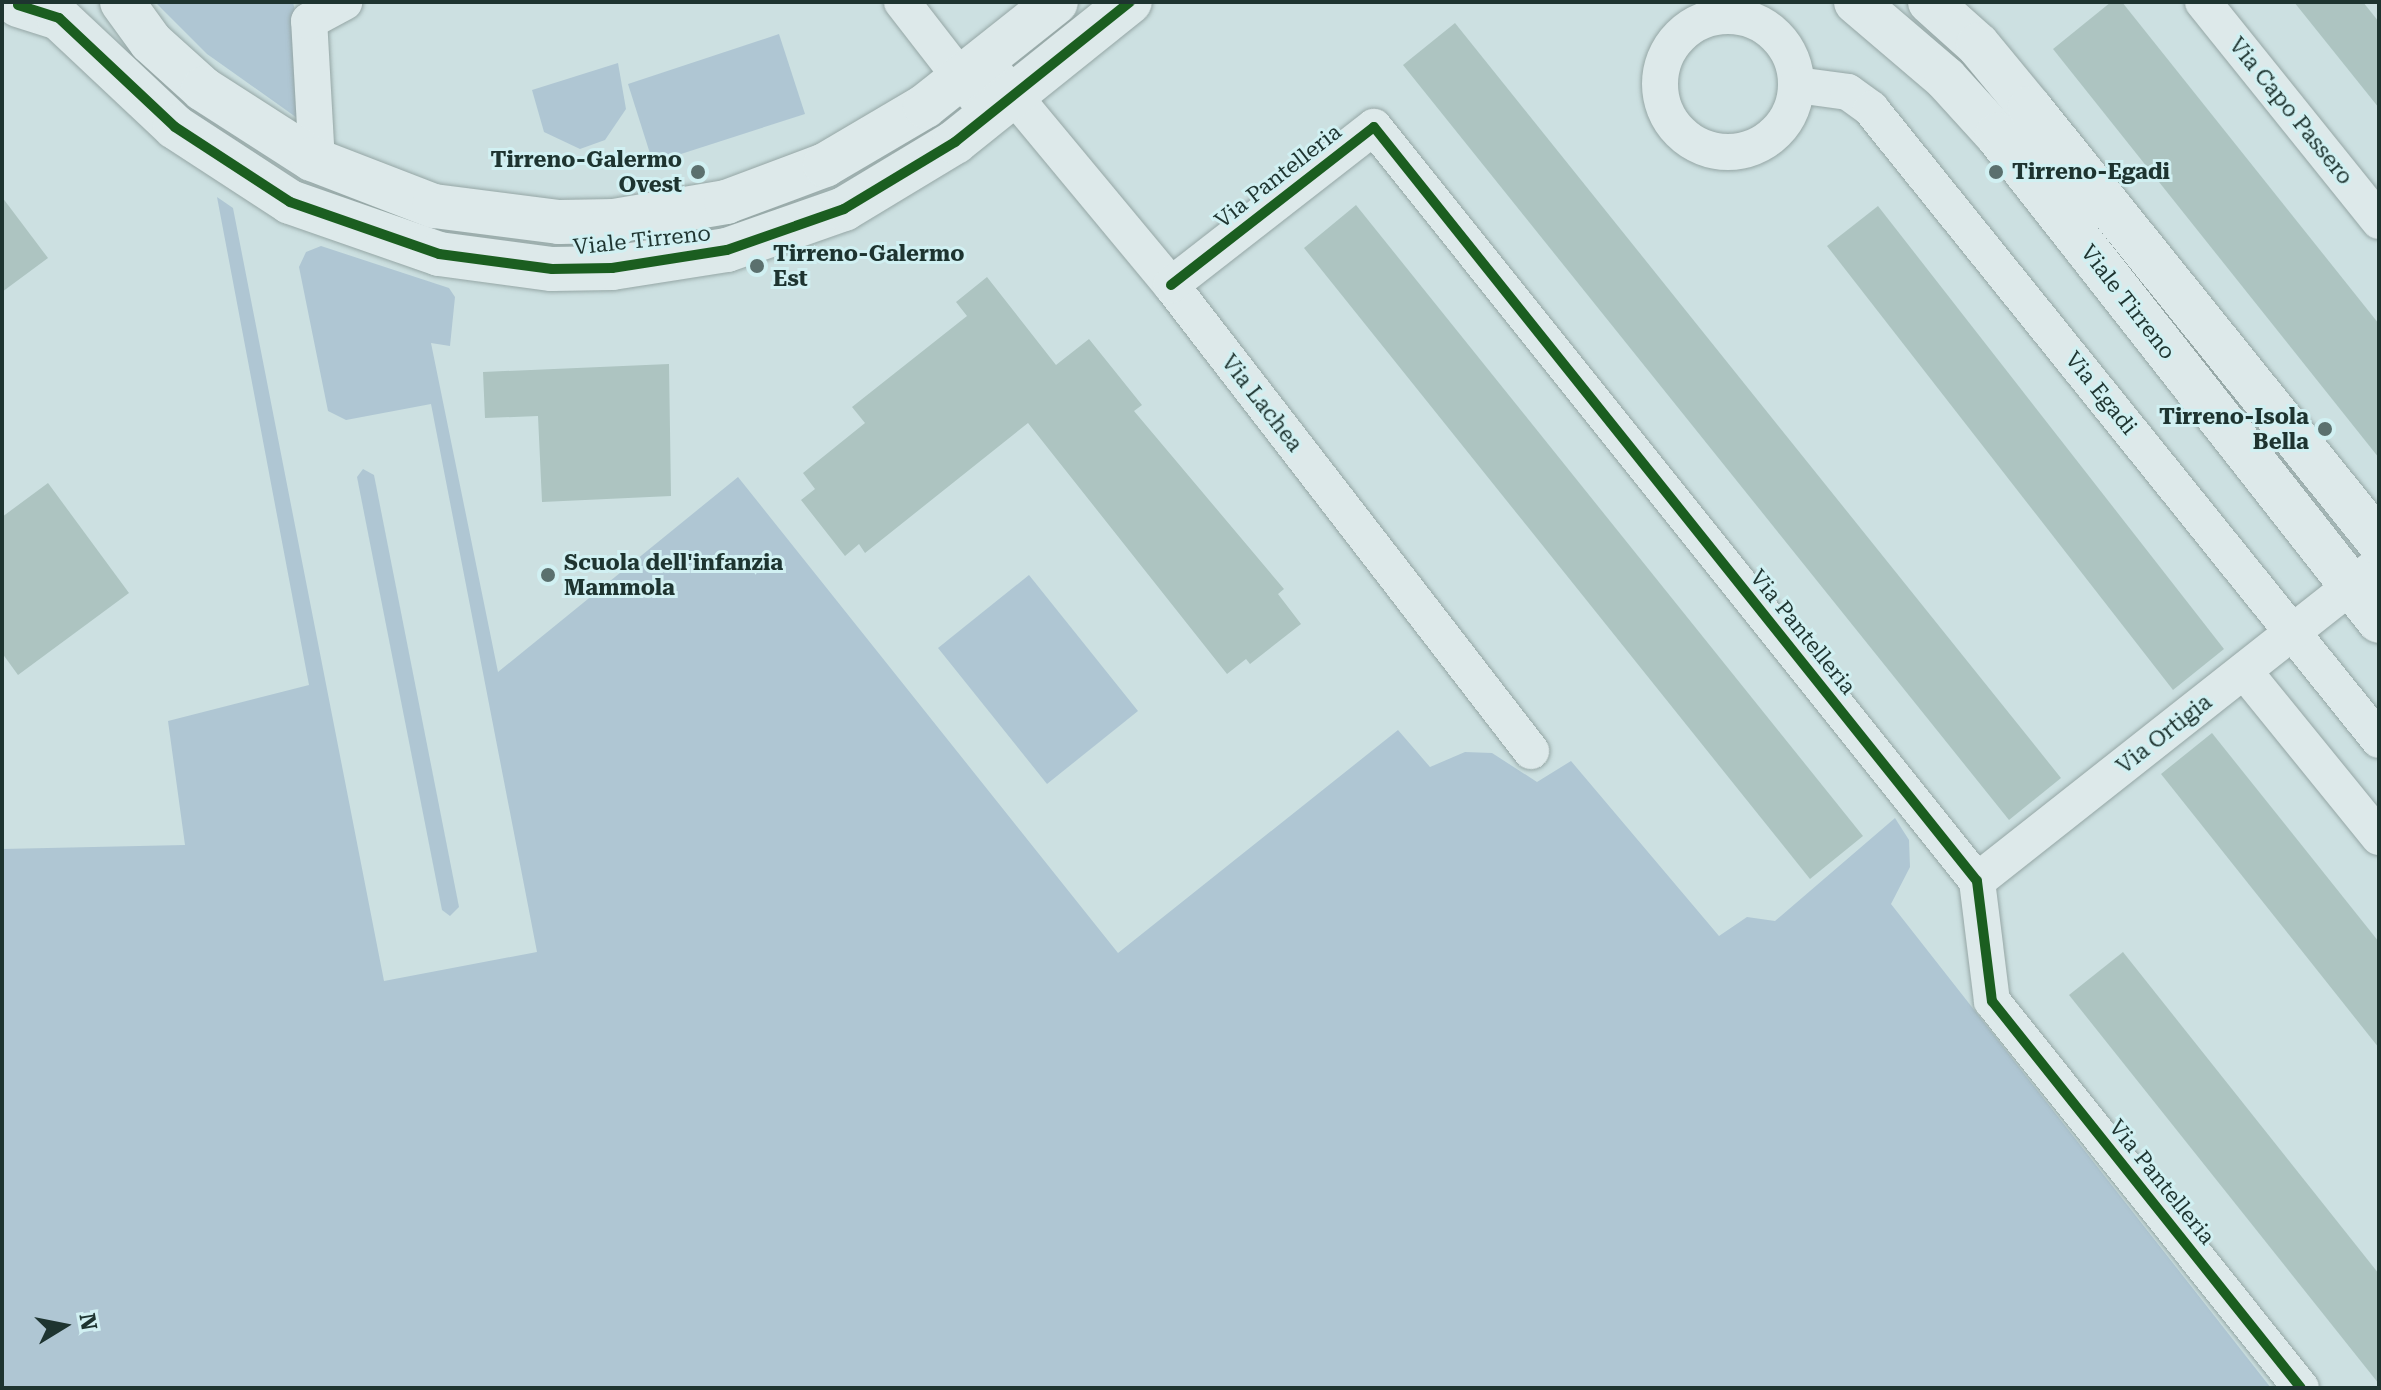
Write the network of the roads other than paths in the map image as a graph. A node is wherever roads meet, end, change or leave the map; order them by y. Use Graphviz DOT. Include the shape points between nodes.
graph roads {
  1 [pos="122,2"];
  2 [pos="344,2"];
  3 [pos="902,2"];
  4 [pos="1056,2"];
  5 [pos="1130,2"];
  6 [pos="1856,2"];
  7 [pos="1930,2"];
  8 [pos="2203,2"];
  9 [pos="14,6"];
  10 [pos="973,70"];
  11 [pos="1797,85"];
  12 [pos="1001,105"];
  13 [pos="2030,108"];
  14 [pos="1997,135"];
  15 [pos="317,162"];
  16 [pos="2379,221"];
  17 [pos="1171,285"];
  18 [pos="2371,547"];
  19 [pos="2379,621"];
  20 [pos="2294,631"];
  21 [pos="2244,671"];
  22 [pos="2379,740"];
  23 [pos="1531,751"];
  24 [pos="2379,837"];
  25 [pos="1977,881"];
  26 [pos="2301,1388"];
  1 -- 15 [label="street, Viale Tirreno" via="151,42 203,89"];
  2 -- 15 [label="street" via="309,21"];
  3 -- 10 [label="street"];
  4 -- 10 [label="street, Viale Tirreno"];
  5 -- 12 [label="street, Viale Tirreno"];
  6 -- 14 [label="street, Viale Tirreno" via="1946,79"];
  7 -- 13 [label="street, Viale Tirreno" via="1978,45"];
  8 -- 16 [label="street, Via Capo Passero"];
  9 -- 12 [label="street, Viale Tirreno" via="59,18 175,127 290,202 382,239 494,265 612,268 727,250 844,209 913,171"];
  10 -- 12 [label="street, Via Lachea"];
  10 -- 15 [label="street, Viale Tirreno" via="877,139 825,165 752,194 671,213 516,220 420,202"];
  11 -- 20 [label="street, Via Egadi" via="1848,92 1871,109"];
  12 -- 17 [label="street, Via Lachea"];
  13 -- 14 [label="street"];
  13 -- 18 [label="street, Viale Tirreno"];
  14 -- 18 [label="street, Viale Tirreno"];
  17 -- 23 [label="street, Via Lachea"];
  17 -- 25 [label="street, Via Pantelleria" via="1374,127"];
  18 -- 19 [label="street, Viale Tirreno"];
  18 -- 20 [label="street, Via Ortigia"];
  20 -- 21 [label="street, Via Ortigia"];
  20 -- 22 [label="street, Via Egadi"];
  21 -- 24 [label="street"];
  21 -- 25 [label="street, Via Ortigia"];
  25 -- 26 [label="street, Via Pantelleria" via="1992,1001"];
}
